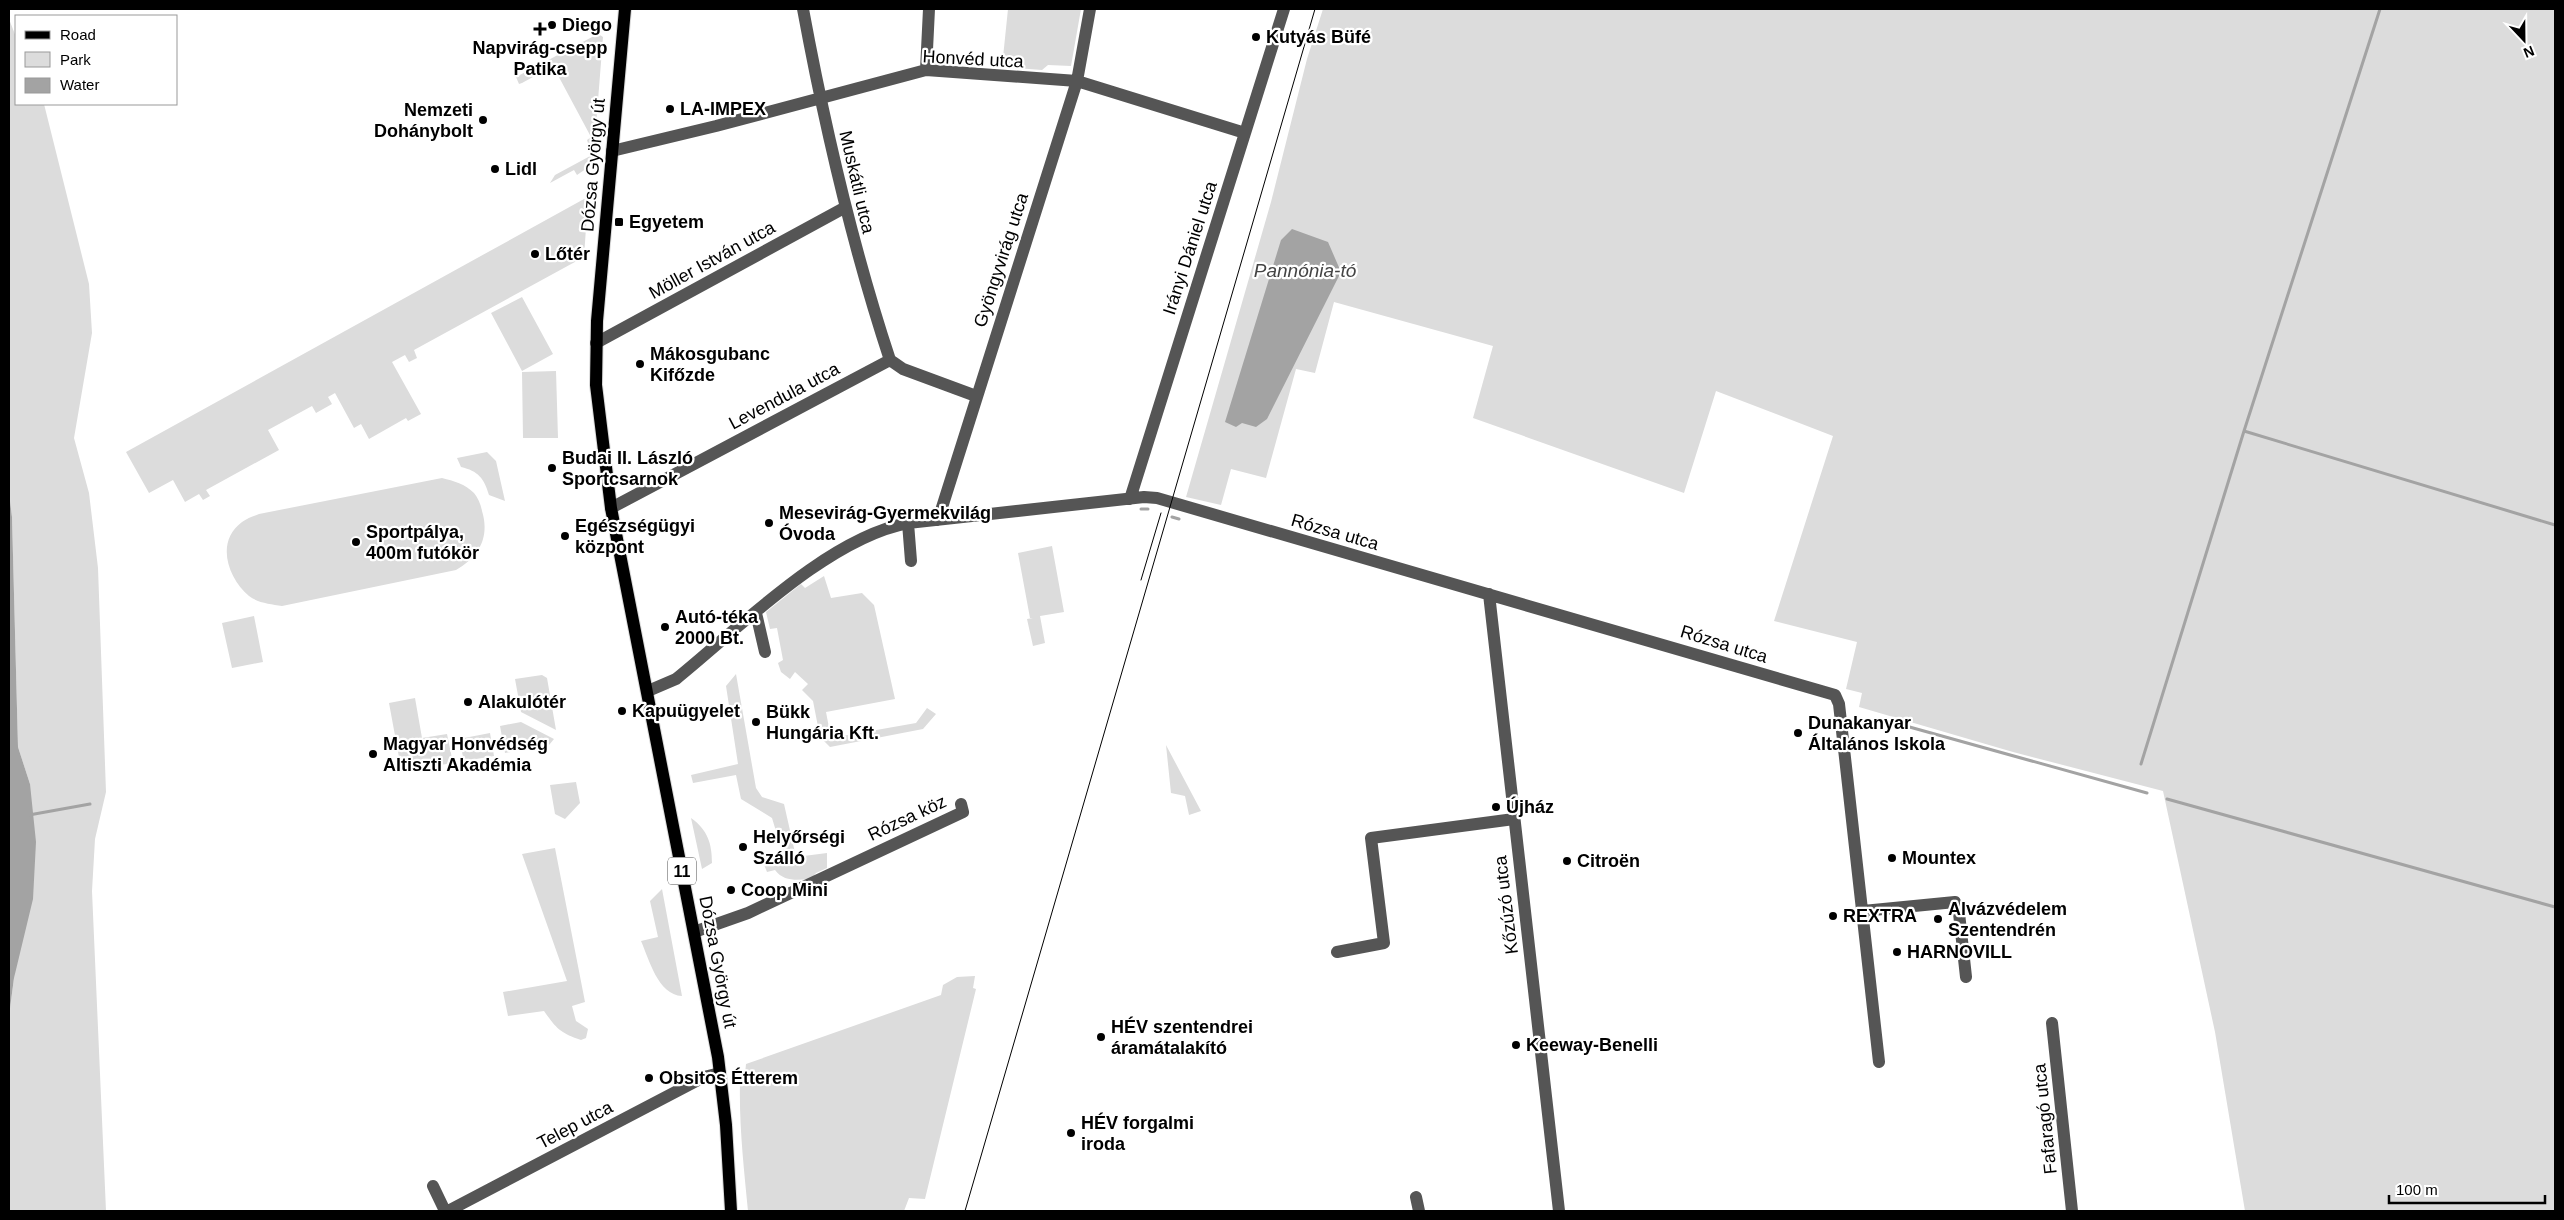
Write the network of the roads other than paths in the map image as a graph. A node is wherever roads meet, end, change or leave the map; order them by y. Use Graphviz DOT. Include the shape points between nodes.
graph roads {
  1 [pos="624,9"];
  2 [pos="803,9"];
  3 [pos="929,9"];
  4 [pos="1090,9"];
  5 [pos="1284,9"];
  6 [pos="926,70"];
  7 [pos="1077,81"];
  8 [pos="819,97"];
  9 [pos="1245,133"];
  10 [pos="612,151"];
  11 [pos="844,208"];
  12 [pos="596,343"];
  13 [pos="890,360"];
  14 [pos="976,396"];
  15 [pos="1130,498"];
  16 [pos="611,508"];
  17 [pos="938,520"];
  18 [pos="908,523"];
  19 [pos="911,561"];
  20 [pos="1488,594"];
  21 [pos="756,613"];
  22 [pos="765,652"];
  23 [pos="648,691"];
  24 [pos="961,804"];
  25 [pos="1514,818"];
  26 [pos="1863,911"];
  27 [pos="694,932"];
  28 [pos="1337,952"];
  29 [pos="1966,976"];
  30 [pos="2052,1023"];
  31 [pos="1879,1062"];
  32 [pos="720,1073"];
  33 [pos="433,1186"];
  34 [pos="1416,1197"];
  35 [pos="446,1211"];
  36 [pos="731,1211"];
  37 [pos="1419,1211"];
  38 [pos="1559,1211"];
  39 [pos="2072,1211"];
  1 -- 10 [label="main road, Dózsa György út / 11"];
  2 -- 8 [label="street, Muskátli utca"];
  3 -- 6 [label="street"];
  4 -- 7 [label="street, Gyöngyvirág utca"];
  5 -- 9 [label="street, Irányi Dániel utca"];
  6 -- 7 [label="street, Honvéd utca"];
  6 -- 8 [label="street, Honvéd utca"];
  7 -- 9 [label="street, Honvéd utca"];
  7 -- 14 [label="street, Gyöngyvirág utca"];
  8 -- 10 [label="street, Honvéd utca"];
  8 -- 11 [label="street, Muskátli utca"];
  9 -- 15 [label="street, Irányi Dániel utca"];
  10 -- 12 [label="main road, Dózsa György út / 11"];
  11 -- 12 [label="street, Möller István utca"];
  11 -- 13 [label="street, Muskátli utca" via="864,283"];
  12 -- 16 [label="main road, Dózsa György út / 11" via="596,385"];
  13 -- 14 [label="street" via="903,369"];
  13 -- 16 [label="street, Levendula utca"];
  14 -- 17 [label="street, Gyöngyvirág utca"];
  15 -- 17 [label="street, Rózsa utca"];
  15 -- 20 [label="street, Rózsa utca" via="1157,498"];
  16 -- 23 [label="main road, Dózsa György út / 11"];
  17 -- 18 [label="street, Rózsa utca"];
  18 -- 19 [label="street"];
  18 -- 21 [label="street, Rózsa utca" via="872,534 834,554"];
  20 -- 25 [label="street, Kőzúzó utca"];
  20 -- 26 [label="street, Rózsa utca" via="1835,695 1839,704"];
  21 -- 22 [label="street"];
  21 -- 23 [label="street, Rózsa utca" via="676,679"];
  23 -- 27 [label="main road, Dózsa György út / 11"];
  24 -- 27 [label="street, Rózsa köz" via="963,812 835,866 748,913"];
  25 -- 28 [label="street" via="1371,838 1384,942"];
  25 -- 38 [label="street, Kőzúzó utca"];
  26 -- 29 [label="street" via="1955,902"];
  26 -- 31 [label="street, Rózsa utca"];
  27 -- 32 [label="main road, Dózsa György út / 11"];
  30 -- 39 [label="street, Fafaragó utca"];
  32 -- 35 [label="street, Telep utca" via="704,1077"];
  32 -- 36 [label="main road, Dózsa György út / 11" via="732,1186"];
  33 -- 35 [label="street"];
  34 -- 37 [label="street"];
}
